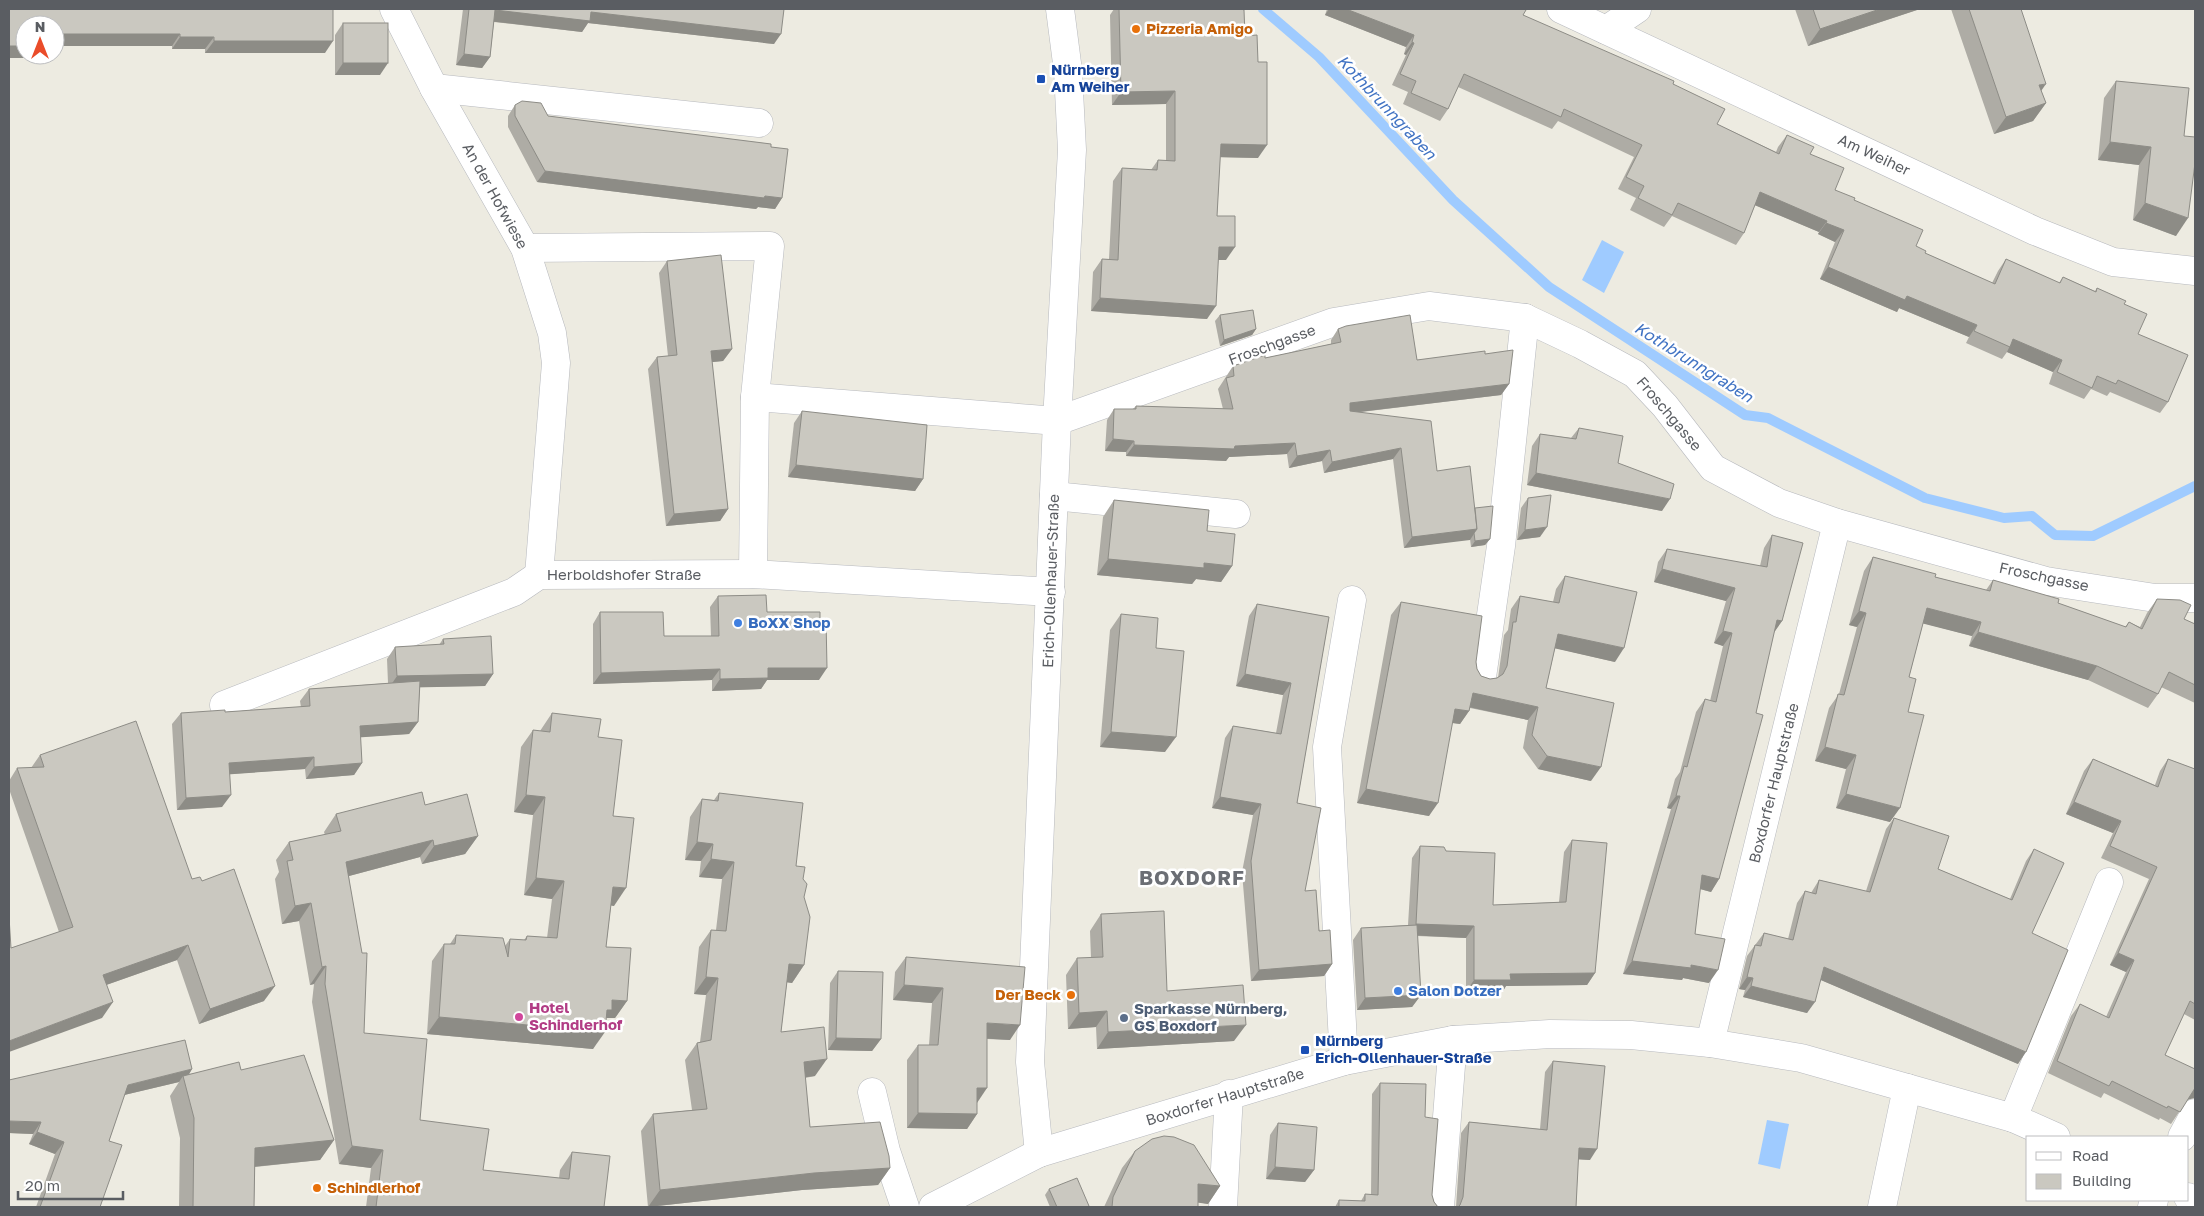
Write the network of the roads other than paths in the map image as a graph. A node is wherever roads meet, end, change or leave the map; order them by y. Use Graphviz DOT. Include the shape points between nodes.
graph roads {
  1 [pos="394,9"];
  2 [pos="1060,9"];
  3 [pos="1561,9"];
  4 [pos="1637,9"];
  5 [pos="1606,30"];
  6 [pos="434,88"];
  7 [pos="759,123"];
  8 [pos="525,248"];
  9 [pos="2195,271"];
  10 [pos="1525,318"];
  11 [pos="754,397"];
  12 [pos="1057,422"];
  13 [pos="1054,496"];
  14 [pos="1236,514"];
  15 [pos="1837,524"];
  16 [pos="753,574"];
  17 [pos="539,575"];
  18 [pos="1051,592"];
  19 [pos="2195,598"];
  20 [pos="1352,600"];
  21 [pos="1482,677"];
  22 [pos="224,705"];
  23 [pos="2109,882"];
  24 [pos="1453,1040"];
  25 [pos="1710,1043"];
  26 [pos="1344,1061"];
  27 [pos="1907,1088"];
  28 [pos="872,1092"];
  29 [pos="1230,1094"];
  30 [pos="2195,1113"];
  31 [pos="2013,1118"];
  32 [pos="2054,1136"];
  33 [pos="2183,1136"];
  34 [pos="1039,1153"];
  35 [pos="905,1207"];
  36 [pos="933,1207"];
  37 [pos="1223,1207"];
  38 [pos="1440,1207"];
  39 [pos="1882,1207"];
  1 -- 6 [label="street, An der Hofwiese"];
  2 -- 12 [label="street, Erich-Ollenhauer-Straße" via="1068,71 1072,150"];
  3 -- 5 [label="street, Am Weiher"];
  4 -- 5 [label="street"];
  5 -- 9 [label="street, Am Weiher" via="2035,231 2113,262"];
  6 -- 7 [label="street"];
  6 -- 8 [label="street, An der Hofwiese"];
  8 -- 11 [label="street" via="770,246"];
  8 -- 17 [label="street, An der Hofwiese" via="552,334 556,363"];
  10 -- 12 [label="street, Froschgasse" via="1429,306 1334,322"];
  10 -- 15 [label="street, Froschgasse" via="1635,374 1665,406 1713,468 1779,503"];
  10 -- 21 [label="street" via="1501,546"];
  11 -- 12 [label="street"];
  11 -- 16 [label="street"];
  12 -- 13 [label="street, Erich-Ollenhauer-Straße"];
  13 -- 14 [label="street"];
  13 -- 18 [label="street, Erich-Ollenhauer-Straße"];
  15 -- 19 [label="street, Froschgasse" via="2046,580 2155,598"];
  15 -- 25 [label="street, Boxdorfer Hauptstraße"];
  16 -- 17 [label="street, Herboldshofer Straße"];
  16 -- 18 [label="street, Herboldshofer Straße"];
  17 -- 22 [label="street, Herboldshofer Straße" via="514,592"];
  18 -- 34 [label="street, Erich-Ollenhauer-Straße" via="1030,1062"];
  20 -- 26 [label="street" via="1327,747"];
  23 -- 31 [label="street"];
  24 -- 25 [label="street, Boxdorfer Hauptstraße" via="1550,1034 1631,1035"];
  24 -- 26 [label="street, Boxdorfer Hauptstraße"];
  24 -- 38 [label="street"];
  25 -- 27 [label="street, Boxdorfer Hauptstraße" via="1801,1058"];
  26 -- 29 [label="street, Boxdorfer Hauptstraße"];
  27 -- 31 [label="street, Boxdorfer Hauptstraße"];
  27 -- 39 [label="street"];
  28 -- 35 [label="street" via="886,1151"];
  29 -- 34 [label="street, Boxdorfer Hauptstraße"];
  29 -- 37 [label="street"];
  30 -- 33 [label="street"];
  31 -- 32 [label="street, Boxdorfer Hauptstraße"];
  34 -- 36 [label="street, Boxdorfer Hauptstraße"];
}
